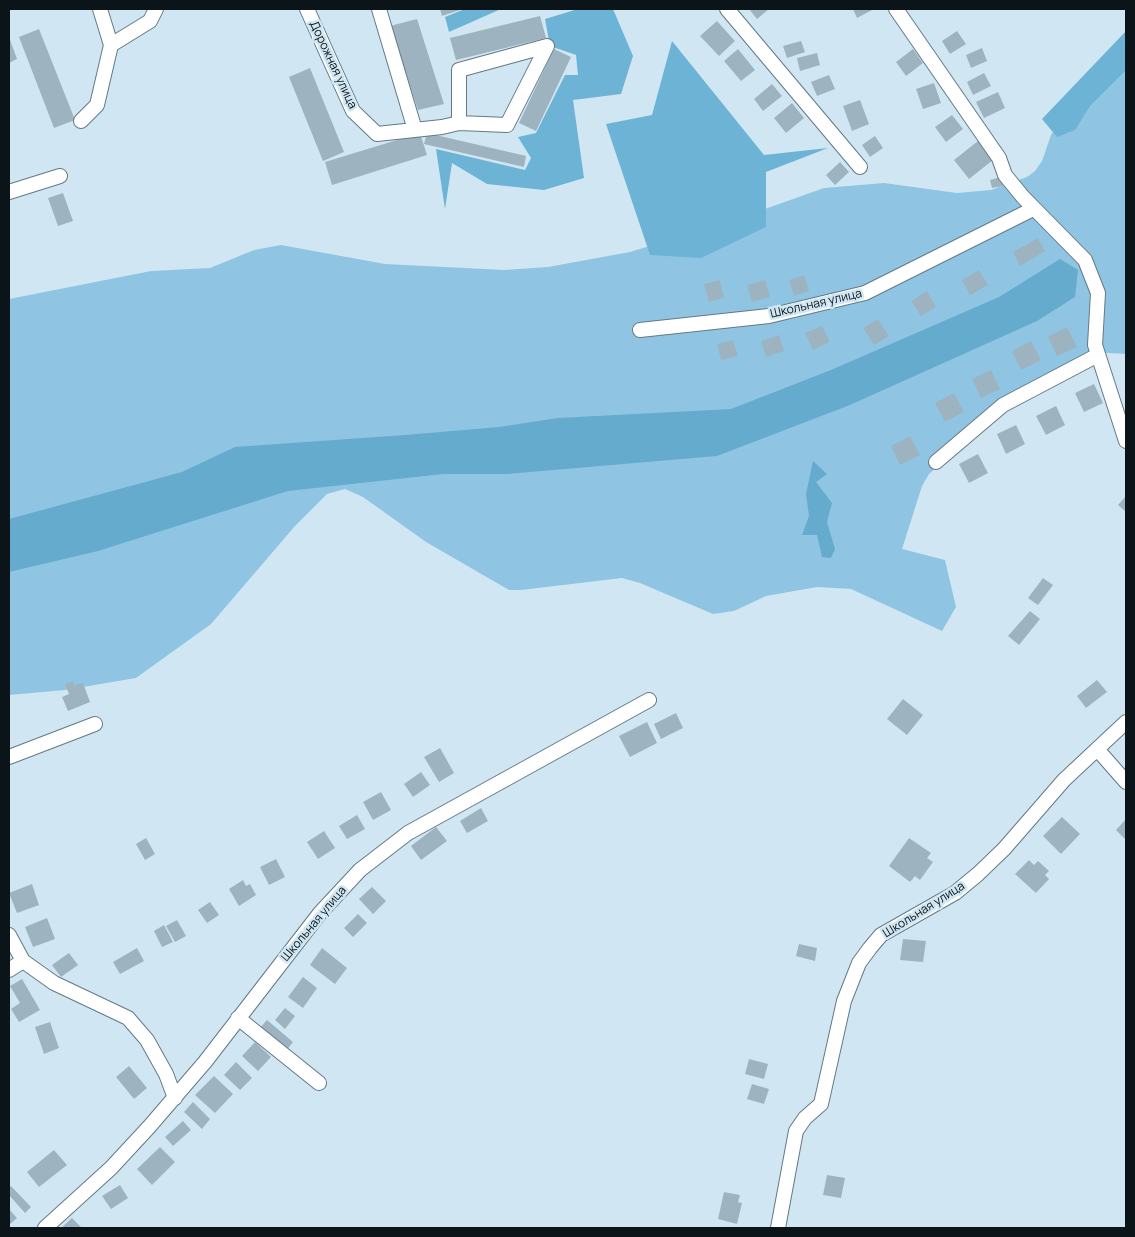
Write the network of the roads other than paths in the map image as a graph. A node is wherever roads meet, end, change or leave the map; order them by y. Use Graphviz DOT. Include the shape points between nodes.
graph roads {
  1 [pos="100,9"];
  2 [pos="156,9"];
  3 [pos="307,9"];
  4 [pos="379,9"];
  5 [pos="727,9"];
  6 [pos="896,9"];
  7 [pos="111,45"];
  8 [pos="81,122"];
  9 [pos="459,123"];
  10 [pos="415,130"];
  11 [pos="860,167"];
  12 [pos="60,176"];
  13 [pos="9,192"];
  14 [pos="1033,208"];
  15 [pos="640,330"];
  16 [pos="1098,354"];
  17 [pos="1126,440"];
  18 [pos="936,462"];
  19 [pos="649,700"];
  20 [pos="1126,722"];
  21 [pos="95,724"];
  22 [pos="1097,749"];
  23 [pos="9,757"];
  24 [pos="1126,782"];
  25 [pos="9,934"];
  26 [pos="23,961"];
  27 [pos="9,970"];
  28 [pos="238,1018"];
  29 [pos="319,1083"];
  30 [pos="175,1098"];
  31 [pos="45,1228"];
  32 [pos="778,1228"];
  1 -- 7 [label="street"];
  2 -- 7 [label="street" via="150,21"];
  3 -- 10 [label="street, Дорожная улица" via="353,111 377,134"];
  4 -- 10 [label="street"];
  5 -- 11 [label="street"];
  6 -- 14 [label="street" via="999,158 1005,174"];
  7 -- 8 [label="street" via="98,105"];
  9 -- 9 [label="street, Дорожная улица" via="459,70 548,46 507,125"];
  9 -- 10 [label="street, Дорожная улица"];
  12 -- 13 [label="street"];
  14 -- 15 [label="street, Школьная улица" via="865,293 769,316"];
  14 -- 16 [label="street" via="1085,260 1098,293 1095,345"];
  16 -- 17 [label="street"];
  16 -- 18 [label="street" via="1004,405"];
  19 -- 28 [label="street, Школьная улица" via="408,833 360,870 320,913"];
  20 -- 22 [label="street, Школьная улица"];
  21 -- 23 [label="street"];
  22 -- 24 [label="street"];
  22 -- 32 [label="street, Школьная улица" via="1064,780 1004,850 978,874 955,893 881,935 859,963 844,1001 821,1104 796,1131"];
  25 -- 26 [label="street"];
  26 -- 27 [label="street"];
  26 -- 30 [label="street" via="54,984 128,1018 147,1040"];
  28 -- 29 [label="street"];
  28 -- 30 [label="street, Школьная улица"];
  30 -- 31 [label="street, Школьная улица" via="111,1168"];
}
